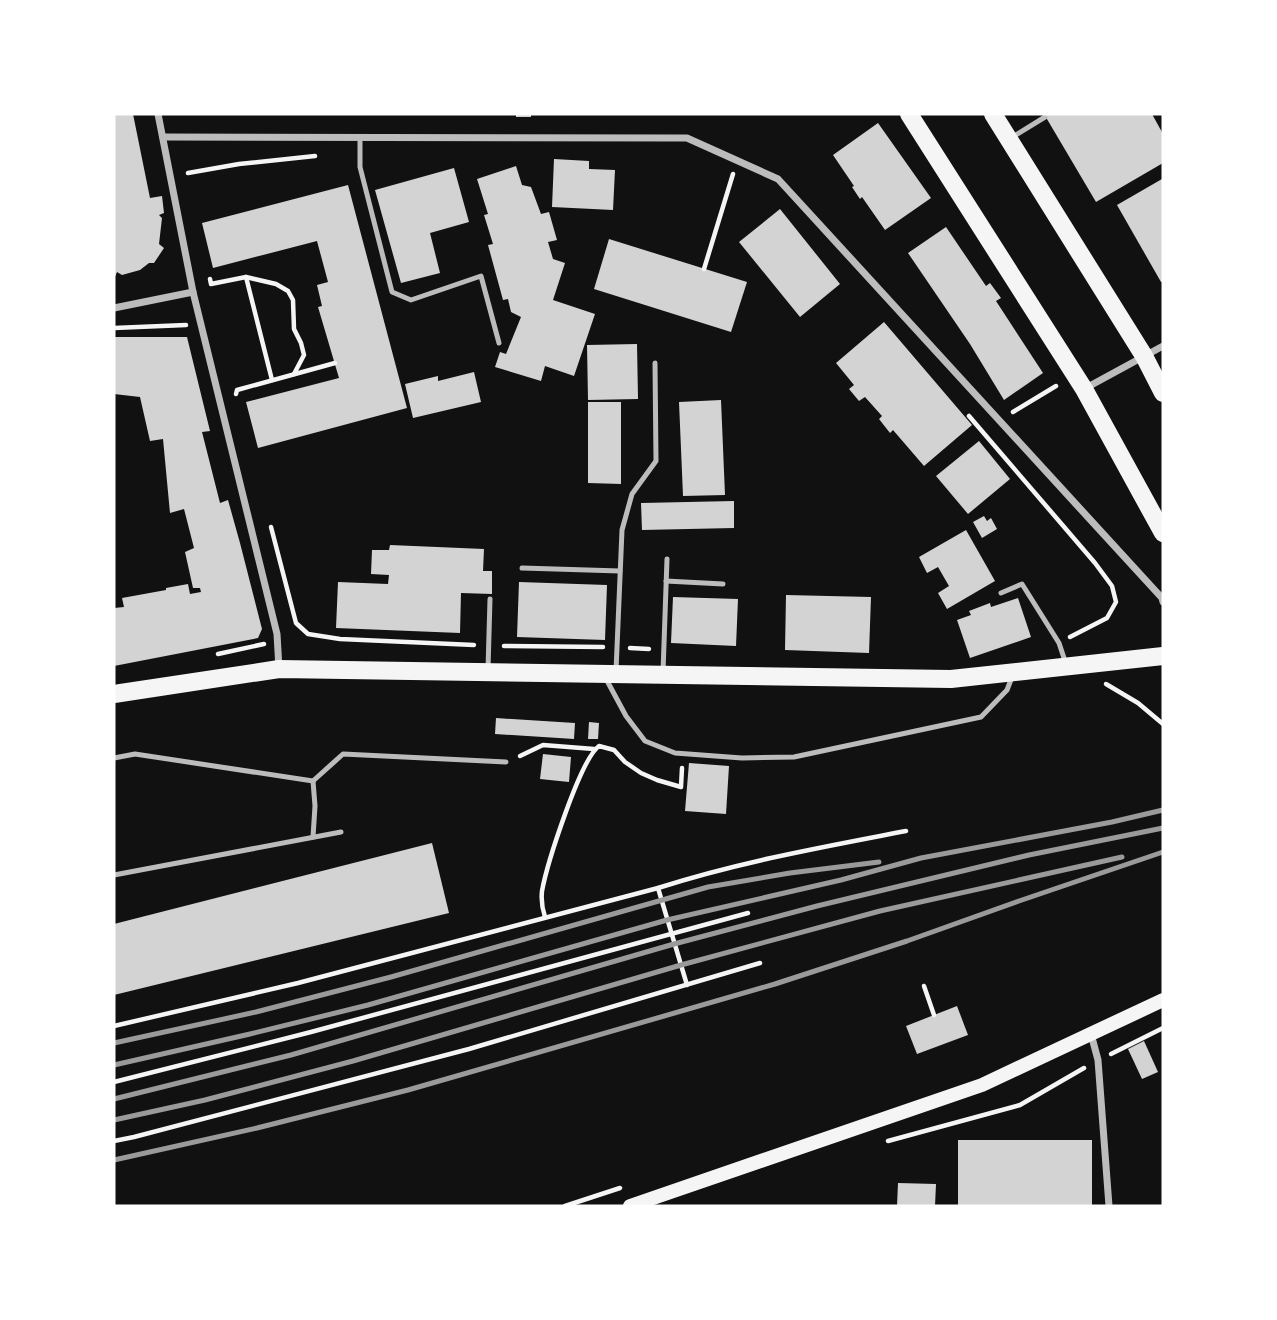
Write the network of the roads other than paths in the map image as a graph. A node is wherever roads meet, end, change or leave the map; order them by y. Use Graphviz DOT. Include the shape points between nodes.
graph roads {
  1 [pos="158,114"];
  2 [pos="909,114"];
  3 [pos="993,114"];
  4 [pos="1045,117"];
  5 [pos="163,137"];
  6 [pos="360,137"];
  7 [pos="1008,140"];
  8 [pos="193,292"];
  9 [pos="114,309"];
  10 [pos="499,343"];
  11 [pos="1163,346"];
  12 [pos="1144,356"];
  13 [pos="655,363"];
  14 [pos="1084,389"];
  15 [pos="1163,393"];
  16 [pos="1163,533"];
  17 [pos="667,559"];
  18 [pos="522,568"];
  19 [pos="620,572"];
  20 [pos="666,581"];
  21 [pos="723,584"];
  22 [pos="1001,593"];
  23 [pos="490,598"];
  24 [pos="1163,602"];
  25 [pos="1163,656"];
  26 [pos="1068,667"];
  27 [pos="279,669"];
  28 [pos="488,672"];
  29 [pos="1013,673"];
  30 [pos="610,674"];
  31 [pos="663,675"];
  32 [pos="114,694"];
  33 [pos="114,758"];
  34 [pos="506,762"];
  35 [pos="313,781"];
  36 [pos="341,832"];
  37 [pos="313,837"];
  38 [pos="114,875"];
  39 [pos="1163,1000"];
  40 [pos="1091,1034"];
  41 [pos="630,1206"];
  42 [pos="1109,1206"];
  1 -- 5 [label="street"];
  2 -- 14 [label="main road"];
  3 -- 7 [label="main road"];
  4 -- 7 [label="lane"];
  5 -- 6 [label="street"];
  5 -- 8 [label="street"];
  6 -- 10 [label="lane" via="360,167 392,292 411,300 481,276"];
  6 -- 24 [label="street" via="687,138 778,179"];
  7 -- 12 [label="main road"];
  8 -- 9 [label="street"];
  8 -- 27 [label="street" via="277,634"];
  11 -- 12 [label="street"];
  12 -- 14 [label="street"];
  12 -- 15 [label="main road"];
  13 -- 19 [label="lane" via="656,461 632,494 622,530"];
  14 -- 16 [label="main road"];
  17 -- 20 [label="lane"];
  18 -- 19 [label="lane"];
  19 -- 30 [label="lane"];
  20 -- 21 [label="lane"];
  20 -- 31 [label="lane"];
  22 -- 26 [label="lane" via="1022,584 1059,643"];
  23 -- 28 [label="lane"];
  25 -- 26 [label="main road"];
  26 -- 29 [label="main road"];
  27 -- 28 [label="main road"];
  27 -- 32 [label="main road"];
  28 -- 30 [label="main road"];
  29 -- 30 [label="lane" via="1007,690 981,717 794,757 742,758 674,753 645,741 626,716"];
  29 -- 31 [label="main road" via="951,679"];
  30 -- 31 [label="main road"];
  33 -- 35 [label="lane" via="135,754"];
  34 -- 35 [label="lane" via="343,754"];
  35 -- 37 [label="lane"];
  36 -- 37 [label="lane"];
  37 -- 38 [label="lane"];
  39 -- 40 [label="main road"];
  40 -- 41 [label="main road" via="982,1085"];
  40 -- 42 [label="street" via="1098,1060"];
}
